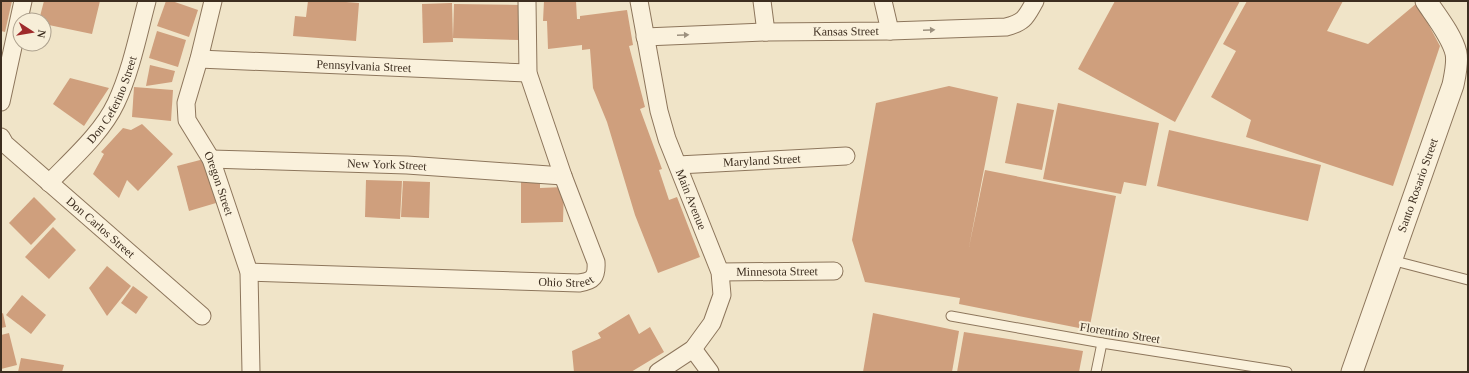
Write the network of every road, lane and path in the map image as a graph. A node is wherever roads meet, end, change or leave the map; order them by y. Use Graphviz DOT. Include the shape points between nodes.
graph roads {
  1 [pos="23,1"];
  2 [pos="147,1"];
  3 [pos="213,1"];
  4 [pos="527,1"];
  5 [pos="639,1"];
  6 [pos="762,1"];
  7 [pos="883,1"];
  8 [pos="1035,1"];
  9 [pos="1426,1"];
  10 [pos="890,31"];
  11 [pos="766,32"];
  12 [pos="644,37"];
  13 [pos="199,59"];
  14 [pos="1462,67"];
  15 [pos="528,73"];
  16 [pos="1,102"];
  17 [pos="1,137"];
  18 [pos="846,156"];
  19 [pos="211,159"];
  20 [pos="678,165"];
  21 [pos="563,176"];
  22 [pos="49,183"];
  23 [pos="1391,260"];
  24 [pos="834,271"];
  25 [pos="248,272"];
  26 [pos="720,272"];
  27 [pos="1468,280"];
  28 [pos="202,316"];
  29 [pos="951,316"];
  30 [pos="1102,343"];
  31 [pos="693,349"];
  32 [pos="252,372"];
  33 [pos="658,372"];
  34 [pos="710,372"];
  35 [pos="1096,372"];
  36 [pos="1287,372"];
  37 [pos="1352,372"];
  1 -- 16 [label="street"];
  2 -- 22 [label="street, Don Ceferino Street" via="116,104 99,130"];
  3 -- 13 [label="street, Oregon Street"];
  4 -- 15 [label="street, Ohio Street"];
  5 -- 12 [label="street, Main Avenue"];
  6 -- 11 [label="street"];
  7 -- 10 [label="street"];
  10 -- 8 [label="street, Kansas Street, one-way" via="1006,27 1024,19"];
  9 -- 14 [label="street, Santo Rosario Street" via="1448,35"];
  10 -- 11 [label="street, Kansas Street"];
  12 -- 11 [label="street, Kansas Street, one-way"];
  12 -- 20 [label="street, Main Avenue" via="659,111"];
  13 -- 15 [label="street, Pennsylvania Street"];
  13 -- 19 [label="street, Oregon Street" via="186,103 187,120"];
  14 -- 23 [label="street, Santo Rosario Street" via="1453,85"];
  15 -- 21 [label="street, Ohio Street"];
  17 -- 22 [label="street, Don Carlos Street" via="5,144"];
  18 -- 20 [label="street, Maryland Street"];
  19 -- 21 [label="street, New York Street" via="407,165"];
  19 -- 25 [label="street, Oregon Street"];
  20 -- 26 [label="street, Main Avenue"];
  21 -- 25 [label="street, Ohio Street" via="596,262 597,270 594,277 588,281 579,283"];
  22 -- 28 [label="street, Don Carlos Street"];
  23 -- 27 [label="lane"];
  23 -- 37 [label="street, Santo Rosario Street"];
  24 -- 26 [label="street, Minnesota Street"];
  25 -- 32 [label="street, Oregon Street"];
  26 -- 31 [label="street, Main Avenue" via="722,295 712,323"];
  29 -- 30 [label="lane, Florentino Street"];
  30 -- 35 [label="lane"];
  30 -- 36 [label="lane, Florentino Street"];
  31 -- 33 [label="street, Main Avenue"];
  31 -- 34 [label="street"];
}
